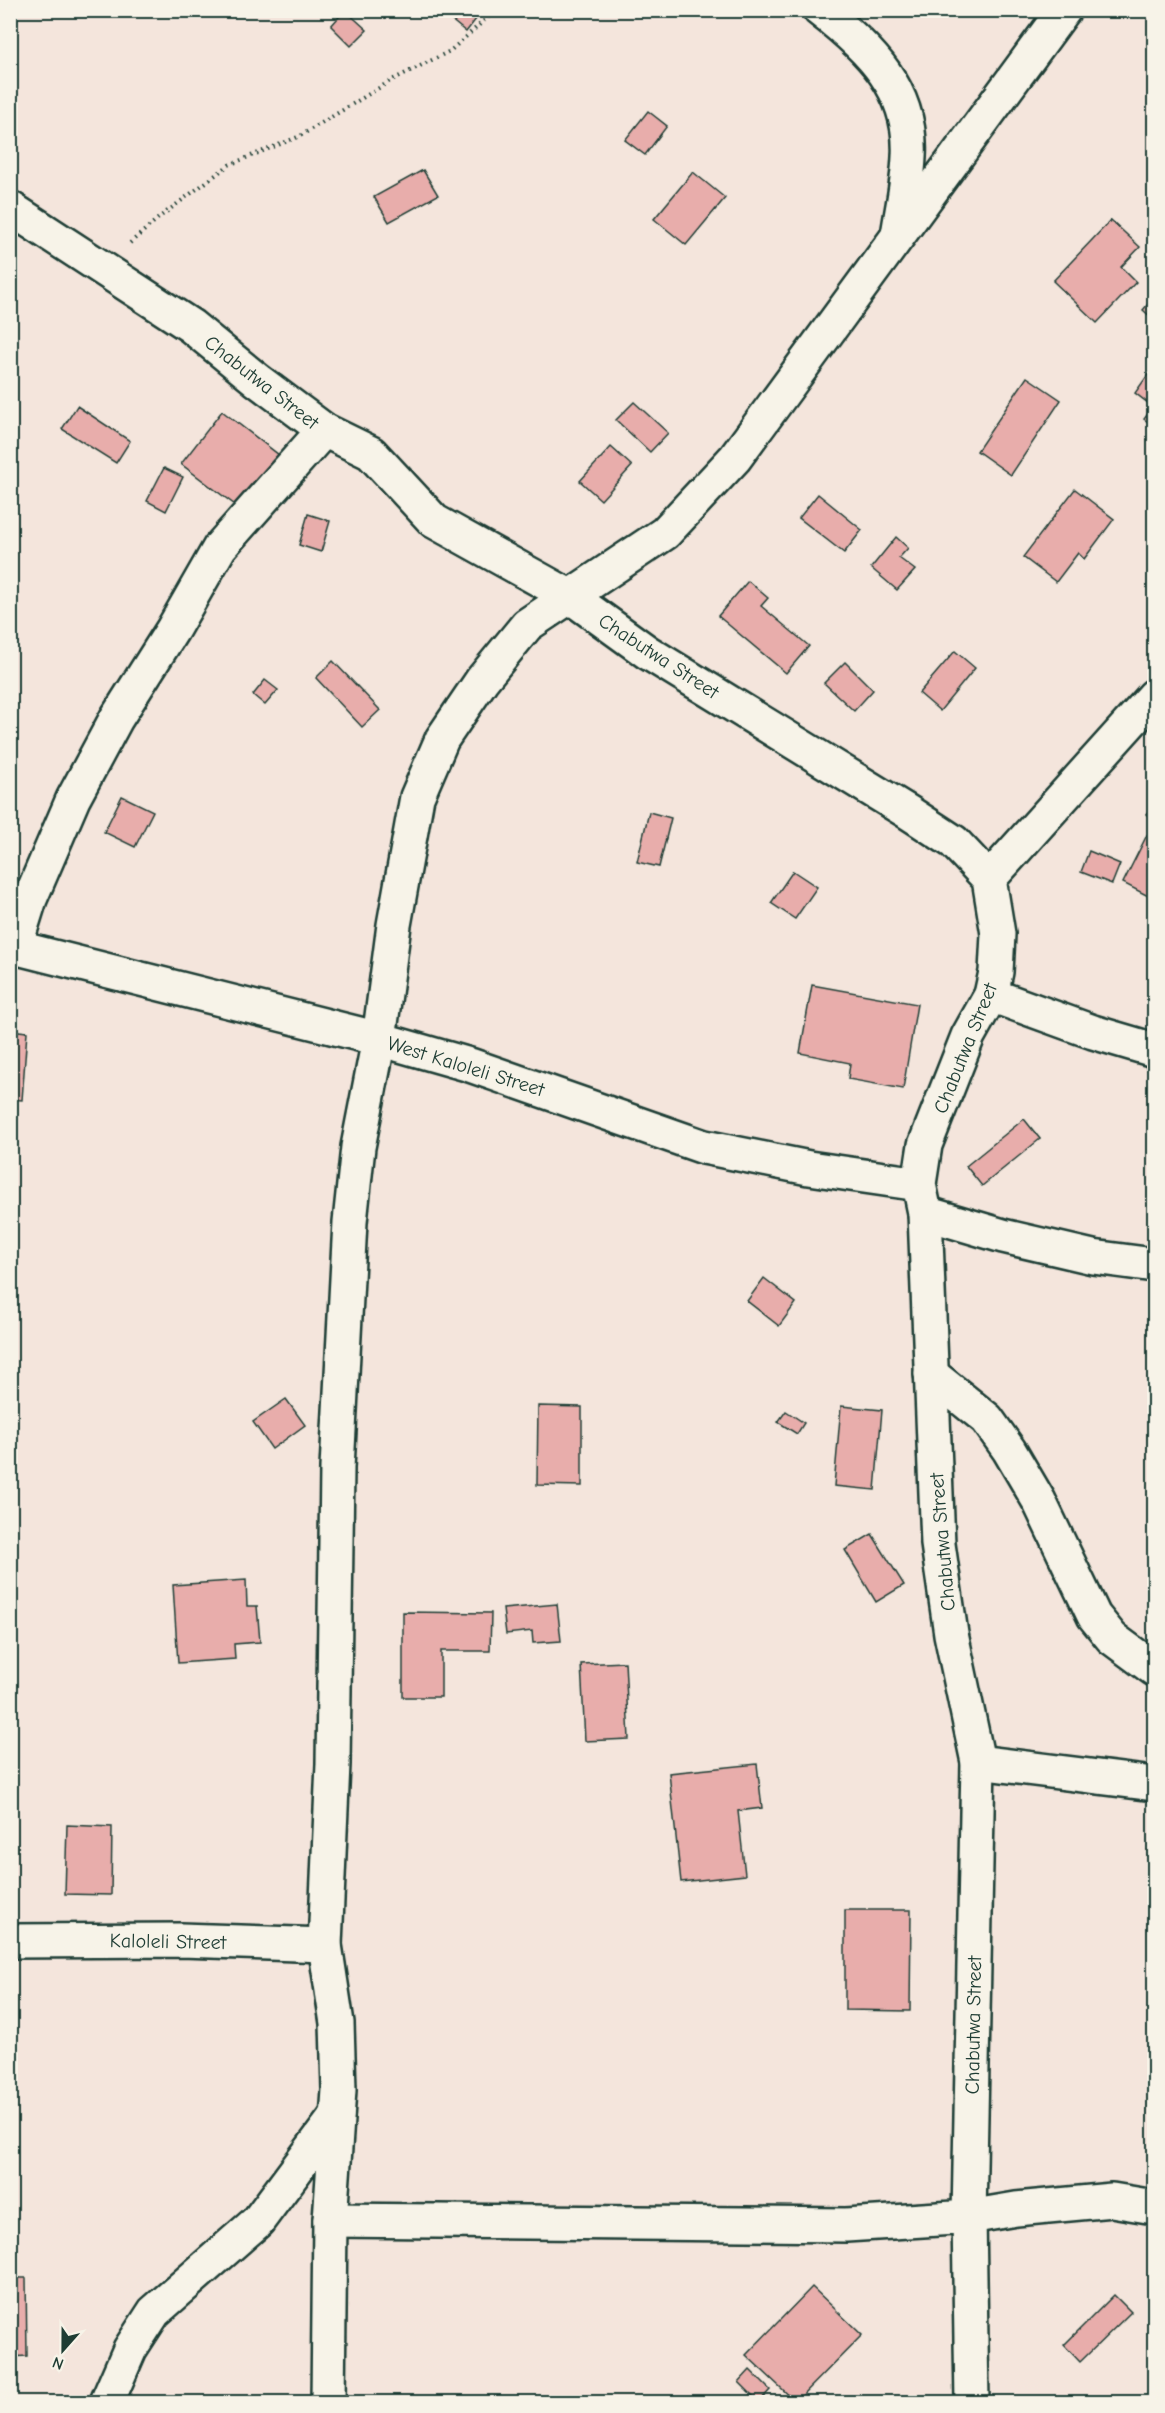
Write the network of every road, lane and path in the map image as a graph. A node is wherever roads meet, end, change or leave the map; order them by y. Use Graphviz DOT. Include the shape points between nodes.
graph roads {
  1 [pos="496,10"];
  2 [pos="820,10"];
  3 [pos="1064,10"];
  4 [pos="10,208"];
  5 [pos="898,237"];
  6 [pos="102,268"];
  7 [pos="324,430"];
  8 [pos="571,597"];
  9 [pos="1155,696"];
  10 [pos="989,879"];
  11 [pos="13,947"];
  12 [pos="991,995"];
  13 [pos="379,1039"];
  14 [pos="1155,1050"];
  15 [pos="922,1199"];
  16 [pos="1155,1265"];
  17 [pos="932,1374"];
  18 [pos="1155,1669"];
  19 [pos="978,1762"];
  20 [pos="1155,1784"];
  21 [pos="10,1941"];
  22 [pos="325,1945"];
  23 [pos="337,2115"];
  24 [pos="1155,2207"];
  25 [pos="969,2217"];
  26 [pos="330,2220"];
  27 [pos="107,2403"];
  28 [pos="328,2403"];
  29 [pos="972,2403"];
  1 -- 6 [label="path" via="450,51 300,136 230,165 161,216"];
  2 -- 5 [label="street" via="852,37 894,85 906,117 909,156"];
  3 -- 5 [label="street"];
  4 -- 6 [label="street, Chabutwa Street"];
  5 -- 8 [label="street" via="735,458 665,533"];
  6 -- 7 [label="street, Chabutwa Street" via="191,326"];
  7 -- 8 [label="street, Chabutwa Street" via="370,453 434,521"];
  7 -- 11 [label="street" via="220,547 116,719 73,799"];
  8 -- 10 [label="street, Chabutwa Street" via="647,652 954,842"];
  8 -- 13 [label="street" via="527,625 482,680 442,739 417,797"];
  9 -- 10 [label="street"];
  10 -- 12 [label="street, Chabutwa Street" via="998,934"];
  11 -- 13 [label="street, West Kaloleli Street"];
  12 -- 14 [label="street"];
  12 -- 15 [label="street, Chabutwa Street" via="968,1036 925,1145"];
  13 -- 15 [label="street, West Kaloleli Street" via="470,1065 704,1147 809,1168"];
  13 -- 22 [label="street" via="358,1147 350,1222 337,1468 333,1764"];
  15 -- 16 [label="street, West Kaloleli Street" via="1003,1236 1093,1257"];
  15 -- 17 [label="street, Chabutwa Street"];
  17 -- 18 [label="street" via="987,1419 1039,1501 1094,1616 1113,1638"];
  17 -- 19 [label="street, Chabutwa Street" via="938,1544 951,1634"];
  19 -- 20 [label="street"];
  19 -- 25 [label="street, Chabutwa Street"];
  21 -- 22 [label="street, Kaloleli Street" via="181,1940"];
  22 -- 23 [label="street" via="337,2023"];
  23 -- 26 [label="street"];
  23 -- 27 [label="street" via="258,2221 154,2312 130,2349"];
  24 -- 25 [label="street" via="1112,2200"];
  25 -- 26 [label="street" via="846,2225"];
  25 -- 29 [label="street, Chabutwa Street"];
  26 -- 28 [label="street"];
}
